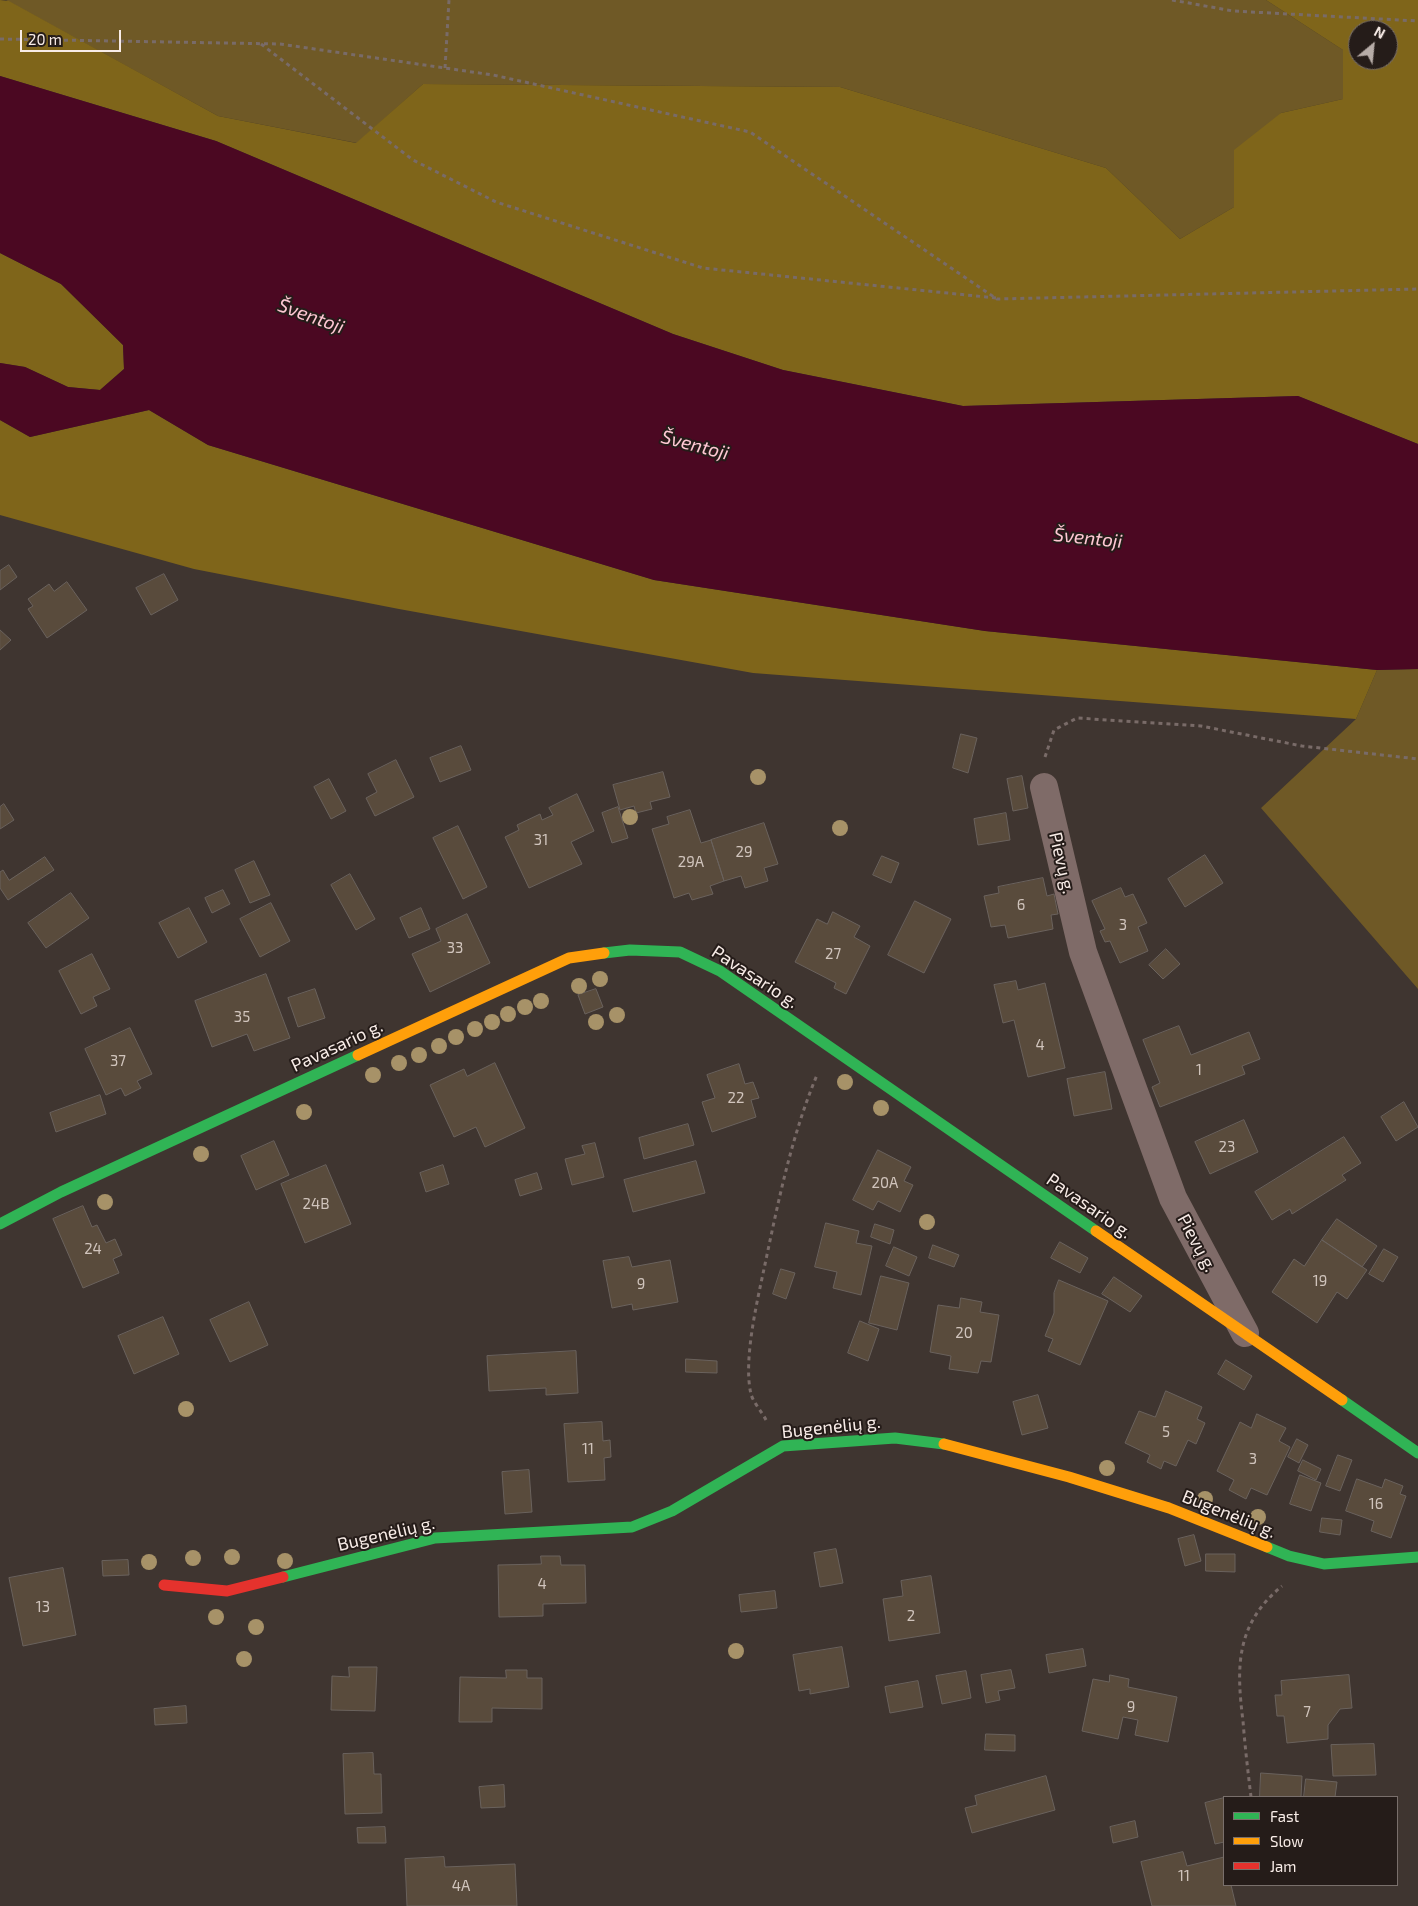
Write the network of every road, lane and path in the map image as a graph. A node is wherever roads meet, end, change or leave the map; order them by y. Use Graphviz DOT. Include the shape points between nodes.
graph roads {
  1 [pos="449,0"];
  2 [pos="1172,0"];
  3 [pos="1418,21"];
  4 [pos="0,39"];
  5 [pos="260,43"];
  6 [pos="445,68"];
  7 [pos="1418,289"];
  8 [pos="997,298"];
  9 [pos="1418,759"];
  10 [pos="1044,787"];
  11 [pos="829,1047"];
  12 [pos="2,1219"];
  13 [pos="1245,1333"];
  14 [pos="783,1446"];
  15 [pos="1418,1453"];
  16 [pos="1418,1557"];
  17 [pos="1324,1564"];
  18 [pos="164,1585"];
  19 [pos="1251,1796"];
  1 -- 6 [label="path"];
  2 -- 3 [label="path" via="1233,11"];
  4 -- 5 [label="path"];
  5 -- 6 [label="path"];
  5 -- 8 [label="path" via="413,160 496,202 703,268"];
  6 -- 8 [label="path" via="492,74 750,132"];
  7 -- 8 [label="path"];
  9 -- 10 [label="path" via="1302,746 1201,726 1077,718 1054,730 1045,753"];
  10 -- 13 [label="street, Pievų g." via="1083,952 1163,1171 1173,1198"];
  11 -- 12 [label="street, Pavasario g." via="720,971 680,952 630,950 569,958"];
  11 -- 13 [label="street, Pavasario g."];
  11 -- 14 [label="path" via="804,1106 786,1166 758,1296 750,1351 751,1395"];
  13 -- 15 [label="street, Pavasario g."];
  14 -- 17 [label="street, Bugenėlių g." via="895,1438 957,1446 1169,1508 1289,1556"];
  14 -- 18 [label="street, Bugenėlių g." via="672,1511 632,1527 435,1538 227,1591"];
  16 -- 17 [label="street, Bugenėlių g."];
  17 -- 19 [label="path" via="1291,1579 1265,1600 1243,1641 1239,1658 1239,1688"];
}
